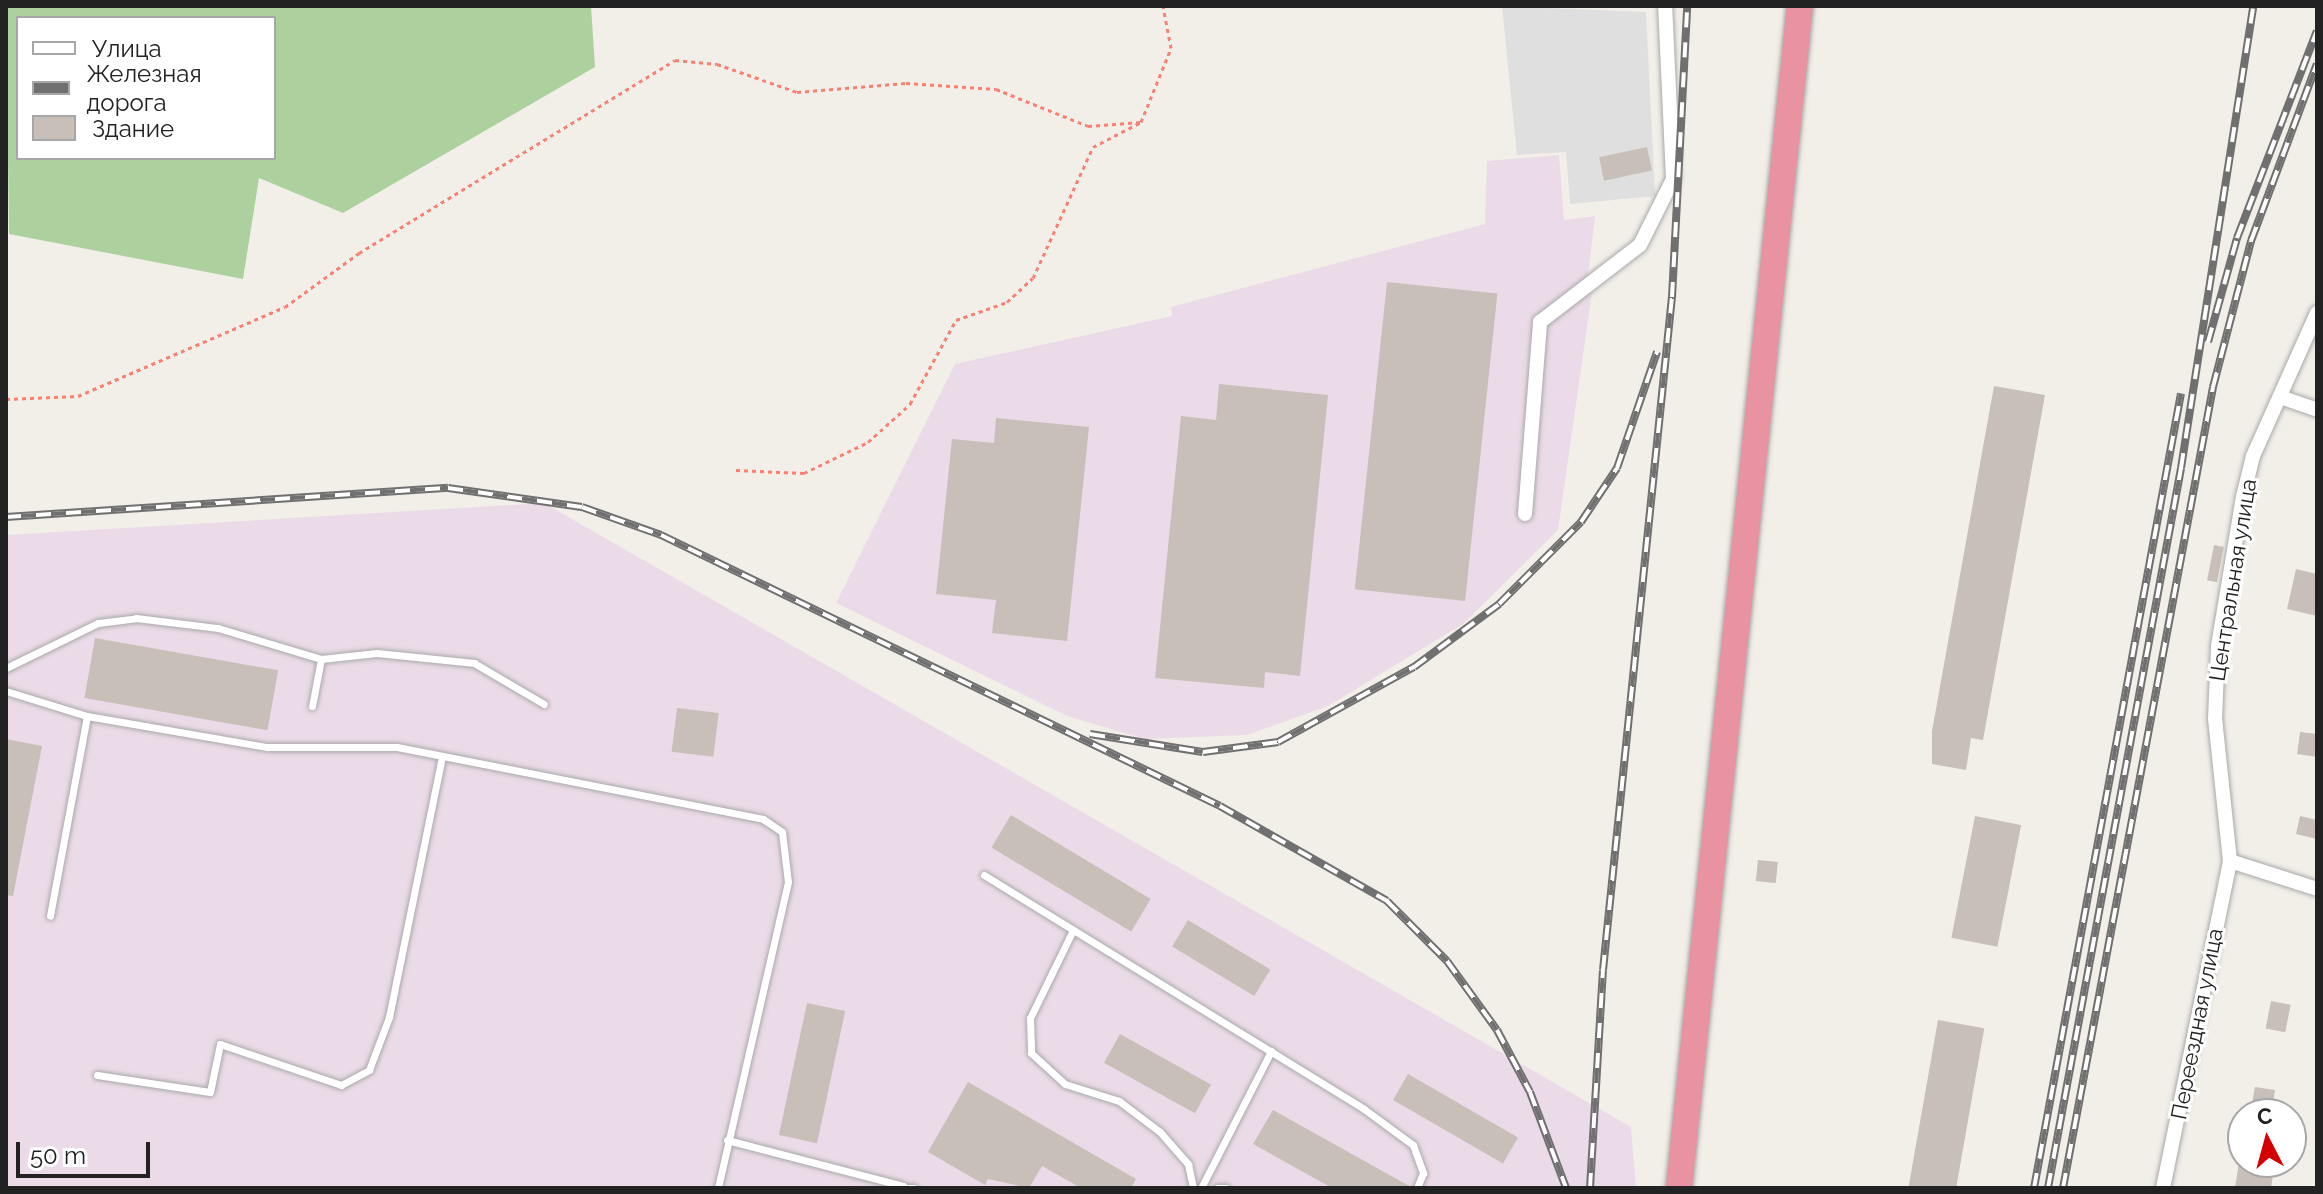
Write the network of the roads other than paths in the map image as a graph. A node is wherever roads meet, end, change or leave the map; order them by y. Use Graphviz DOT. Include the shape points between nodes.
graph roads {
  1 [pos="1665,6"];
  2 [pos="1800,6"];
  3 [pos="2317,313"];
  4 [pos="2280,397"];
  5 [pos="2317,410"];
  6 [pos="1525,514"];
  7 [pos="321,659"];
  8 [pos="6,668"];
  9 [pos="6,691"];
  10 [pos="544,704"];
  11 [pos="312,706"];
  12 [pos="87,716"];
  13 [pos="441,761"];
  14 [pos="2230,861"];
  15 [pos="984,875"];
  16 [pos="2317,889"];
  17 [pos="50,916"];
  18 [pos="1073,930"];
  19 [pos="1271,1051"];
  20 [pos="97,1075"];
  21 [pos="727,1140"];
  22 [pos="903,1187"];
  23 [pos="718,1188"];
  24 [pos="914,1188"];
  25 [pos="1193,1188"];
  26 [pos="1201,1188"];
  27 [pos="1217,1188"];
  28 [pos="1226,1188"];
  29 [pos="1417,1188"];
  30 [pos="1679,1188"];
  31 [pos="2163,1188"];
  1 -- 6 [label="street" via="1673,179 1640,245 1540,322"];
  2 -- 30 [label="highway"];
  3 -- 4 [label="street, Центральная улица"];
  4 -- 5 [label="street"];
  4 -- 14 [label="street, Центральная улица" via="2246,483 2218,646 2217,778"];
  7 -- 8 [label="lane" via="218,628 136,618 98,623"];
  7 -- 10 [label="lane" via="377,653 474,663"];
  7 -- 11 [label="lane"];
  9 -- 12 [label="lane"];
  12 -- 13 [label="lane" via="267,747 397,747"];
  12 -- 17 [label="lane"];
  13 -- 20 [label="lane" via="389,1017 369,1070 341,1085 220,1044 210,1092"];
  13 -- 21 [label="lane" via="763,819 782,832 788,882"];
  14 -- 16 [label="street"];
  14 -- 31 [label="street, Переездная улица"];
  15 -- 18 [label="lane"];
  18 -- 19 [label="lane"];
  18 -- 25 [label="lane" via="1030,1018 1031,1053 1065,1084 1119,1101 1160,1132 1188,1164"];
  19 -- 26 [label="lane"];
  19 -- 29 [label="lane" via="1413,1145 1423,1173"];
  21 -- 22 [label="lane"];
  21 -- 23 [label="lane"];
  22 -- 24 [label="lane"];
  27 -- 28 [label="lane"];
}
